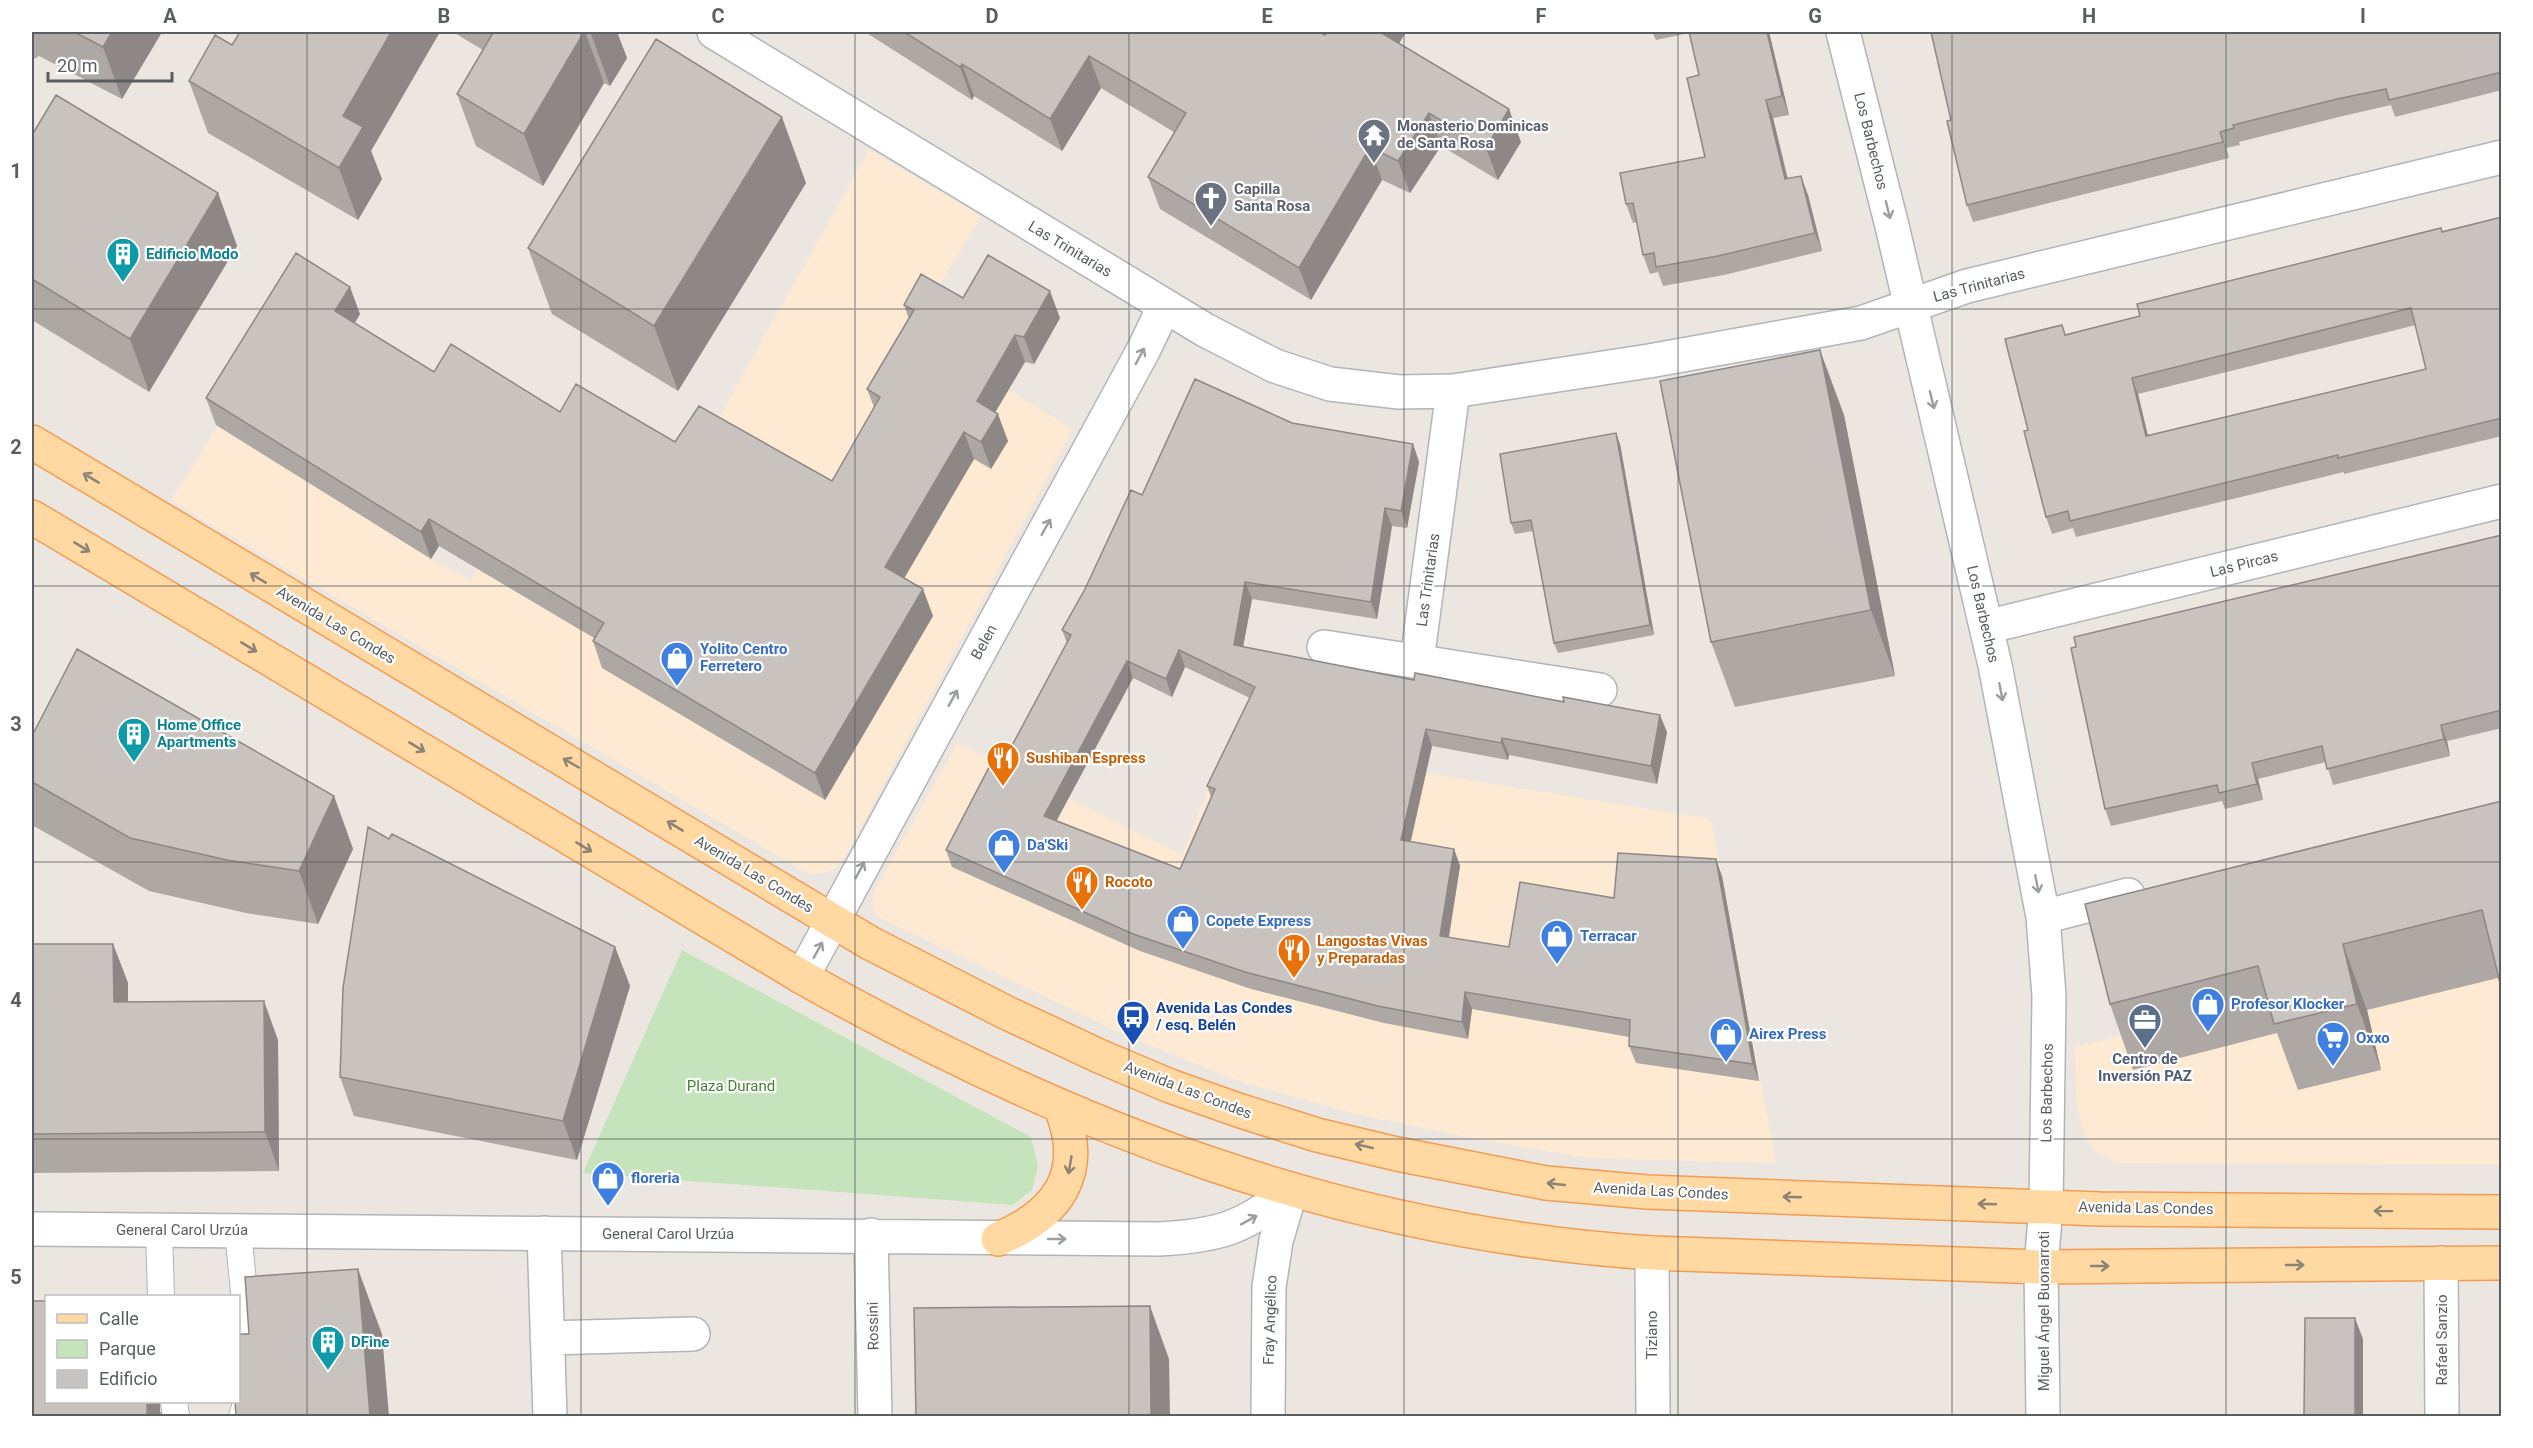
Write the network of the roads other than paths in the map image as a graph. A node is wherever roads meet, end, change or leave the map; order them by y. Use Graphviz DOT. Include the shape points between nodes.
graph roads {
  1 [pos="714,32"];
  2 [pos="1843,32"];
  3 [pos="2502,157"];
  4 [pos="1910,306"];
  5 [pos="1164,307"];
  6 [pos="1453,391"];
  7 [pos="32,442"];
  8 [pos="2502,501"];
  9 [pos="32,517"];
  10 [pos="1986,627"];
  11 [pos="1324,647"];
  12 [pos="1417,661"];
  13 [pos="1600,690"];
  14 [pos="2153,889"];
  15 [pos="2043,917"];
  16 [pos="833,922"];
  17 [pos="802,977"];
  18 [pos="1061,1108"];
  19 [pos="1291,1190"];
  20 [pos="2046,1206"];
  21 [pos="2502,1212"];
  22 [pos="32,1229"];
  23 [pos="159,1230"];
  24 [pos="238,1230"];
  25 [pos="544,1233"];
  26 [pos="871,1235"];
  27 [pos="998,1239"];
  28 [pos="1652,1253"];
  29 [pos="2441,1263"];
  30 [pos="2502,1263"];
  31 [pos="2041,1266"];
  32 [pos="161,1295"];
  33 [pos="693,1334"];
  34 [pos="547,1338"];
  35 [pos="242,1416"];
  36 [pos="550,1416"];
  37 [pos="875,1416"];
  38 [pos="1268,1416"];
  39 [pos="1653,1416"];
  40 [pos="2043,1416"];
  41 [pos="2442,1416"];
  1 -- 5 [label="street, Las Trinitarias"];
  2 -- 4 [label="street, Los Barbechos, one-way"];
  3 -- 4 [label="street, Las Trinitarias" via="1967,286"];
  4 -- 6 [label="street, Las Trinitarias" via="1861,323 1649,362"];
  4 -- 10 [label="street, Los Barbechos, one-way"];
  5 -- 6 [label="street, Las Trinitarias" via="1275,366 1330,384 1399,392"];
  16 -- 5 [label="street, Belen, one-way"];
  6 -- 12 [label="street, Las Trinitarias"];
  16 -- 7 [label="main road, Avenida Las Condes, one-way"];
  8 -- 10 [label="street, Las Pircas"];
  9 -- 17 [label="main road, one-way"];
  10 -- 15 [label="street, Los Barbechos, one-way"];
  11 -- 12 [label="street"];
  12 -- 13 [label="street"];
  14 -- 15 [label="street"];
  15 -- 20 [label="street, Los Barbechos" via="2049,996"];
  17 -- 16 [label="street, Belen, one-way"];
  20 -- 16 [label="main road, Avenida Las Condes, one-way" via="1546,1183 1340,1141 1238,1110 1099,1056 932,976"];
  17 -- 18 [label="main road" via="881,1022"];
  18 -- 19 [label="main road" via="1149,1143"];
  18 -- 27 [label="main road, one-way" via="1072,1147 1066,1181 1035,1219"];
  27 -- 19 [label="street, General Carol Urzúa, one-way" via="1193,1237 1239,1226"];
  19 -- 28 [label="main road" via="1470,1232"];
  19 -- 38 [label="street, Fray Angélico" via="1276,1241 1269,1287"];
  21 -- 20 [label="main road, Avenida Las Condes, one-way"];
  20 -- 31 [label="street, Miguel Ángel Buonarroti"];
  22 -- 23 [label="street, General Carol Urzúa"];
  23 -- 24 [label="street, General Carol Urzúa"];
  23 -- 32 [label="lane"];
  24 -- 25 [label="street, General Carol Urzúa"];
  24 -- 35 [label="lane" via="253,1384"];
  25 -- 26 [label="street, General Carol Urzúa"];
  25 -- 34 [label="street"];
  26 -- 27 [label="street, General Carol Urzúa"];
  26 -- 37 [label="street, Rossini"];
  28 -- 31 [label="main road"];
  28 -- 39 [label="street, Tiziano"];
  29 -- 30 [label="main road"];
  31 -- 29 [label="main road, one-way"];
  29 -- 41 [label="street, Rafael Sanzio"];
  31 -- 40 [label="street, Miguel Ángel Buonarroti"];
  33 -- 34 [label="street"];
  34 -- 36 [label="street"];
}
